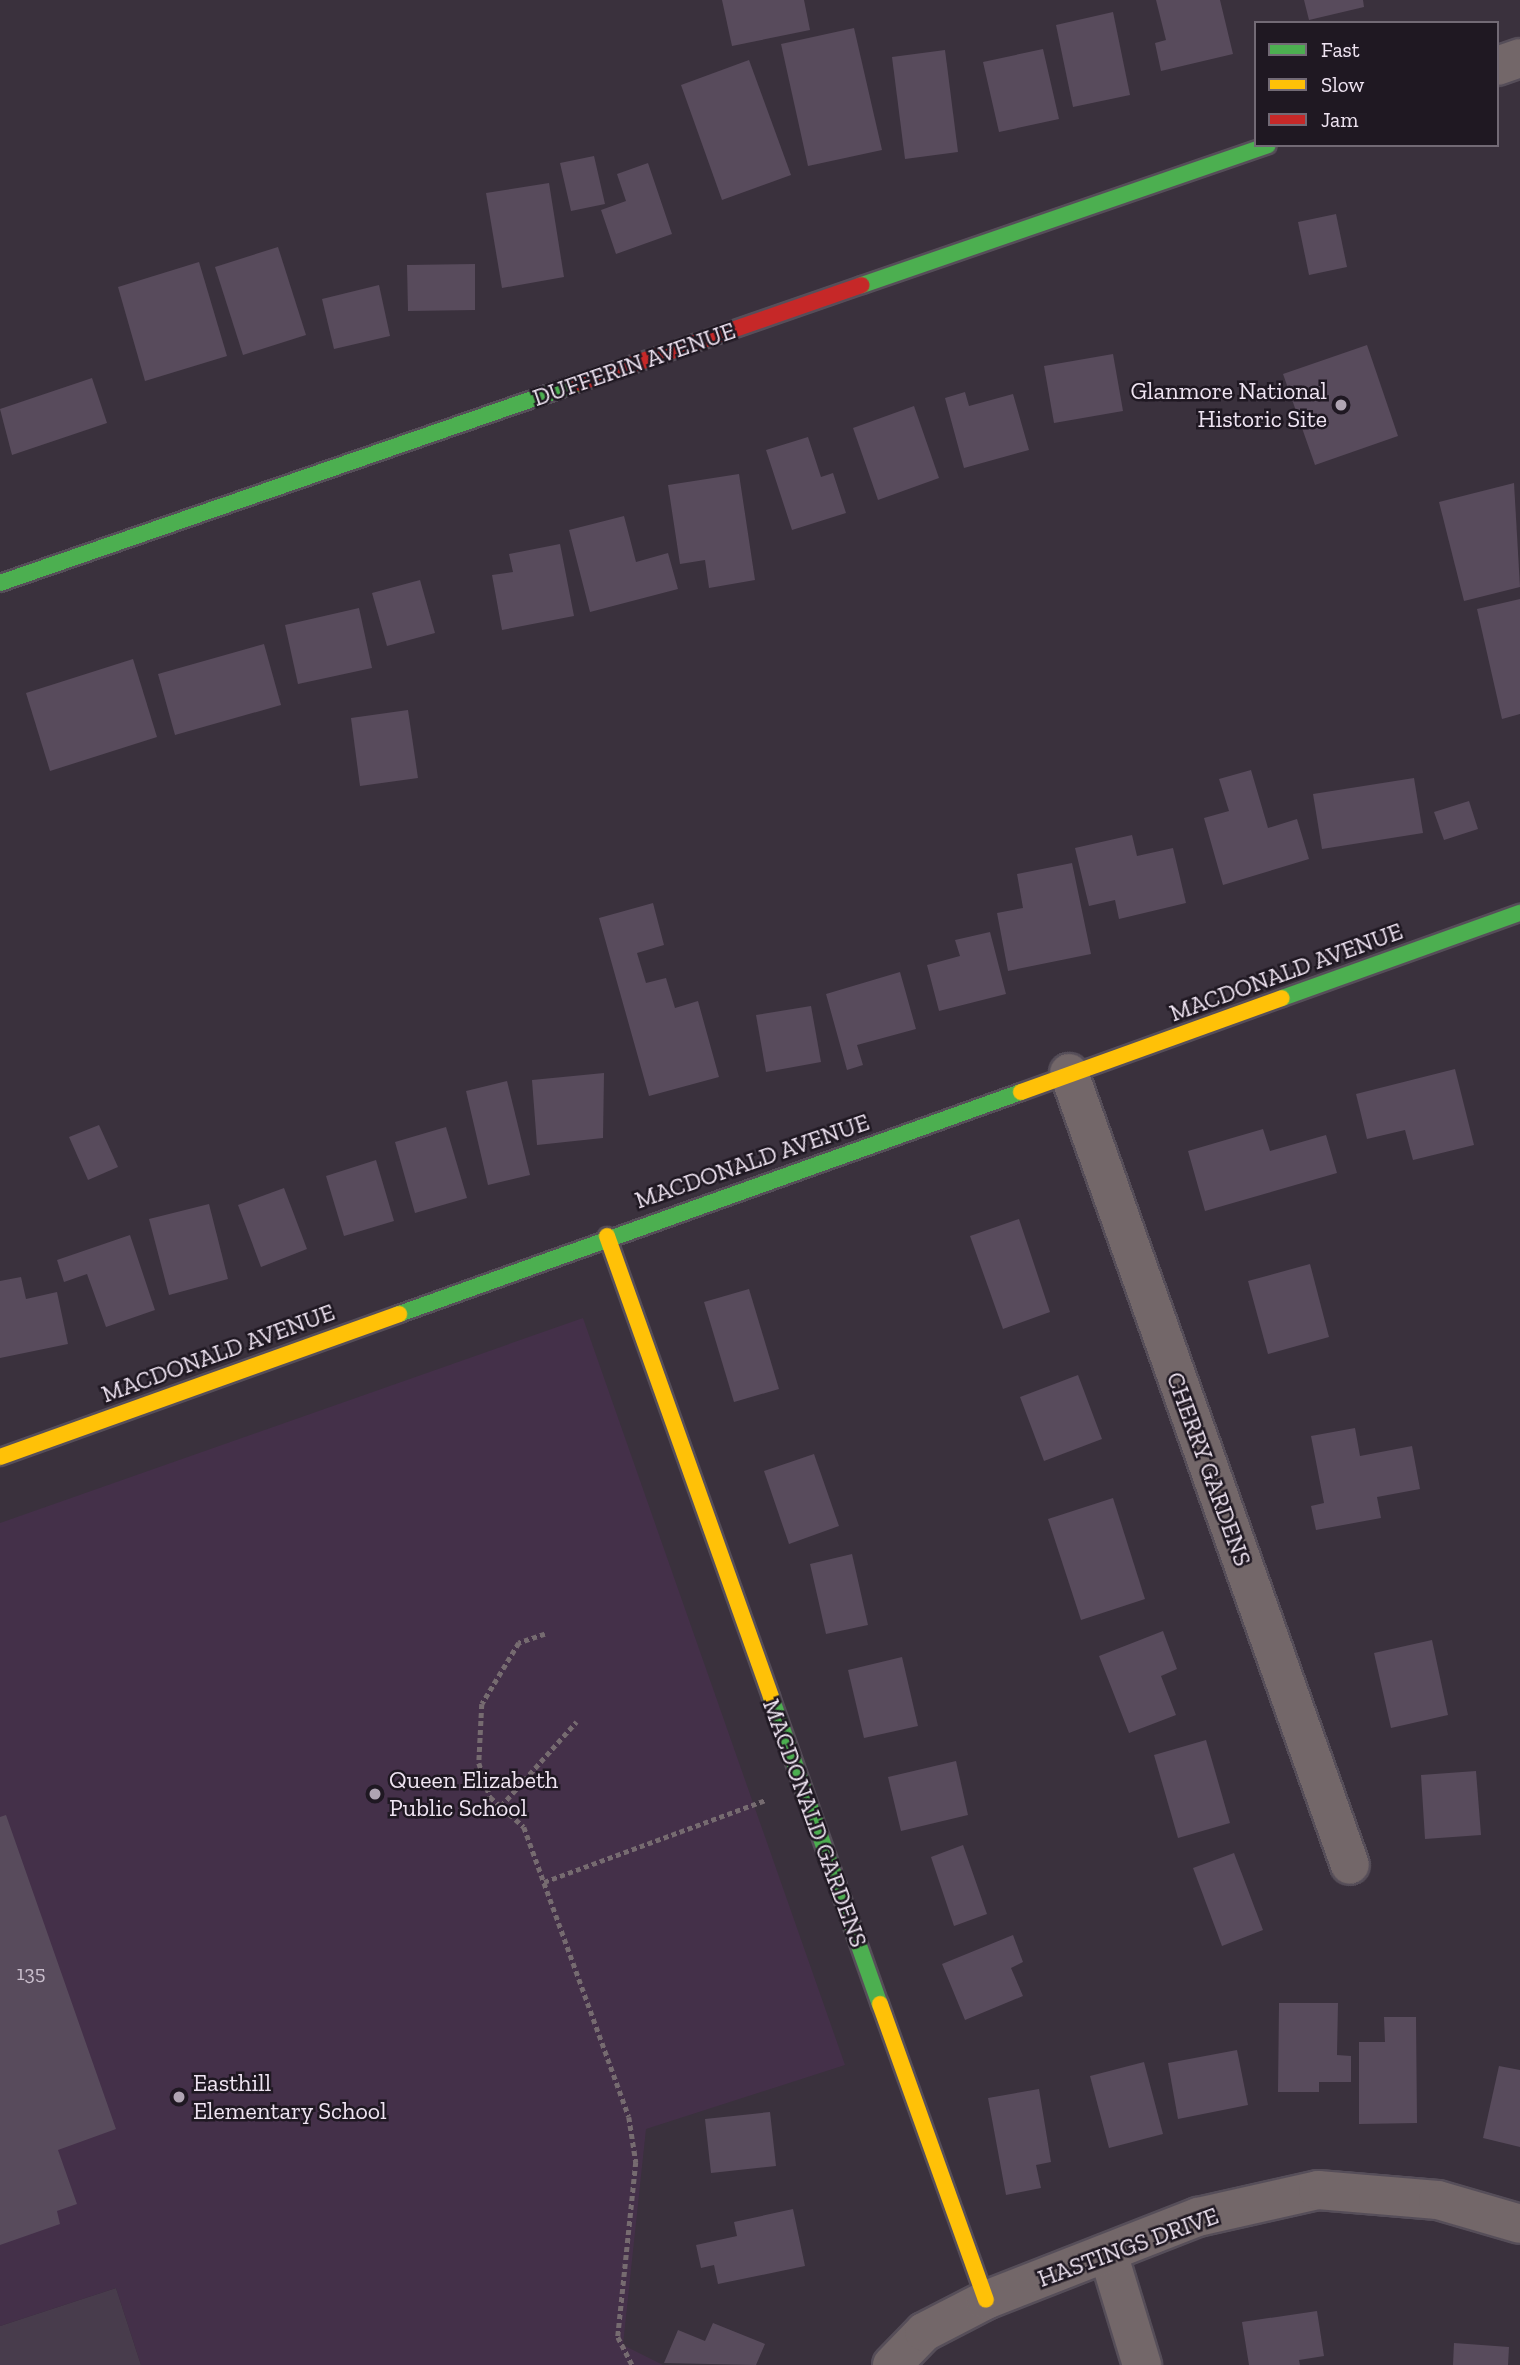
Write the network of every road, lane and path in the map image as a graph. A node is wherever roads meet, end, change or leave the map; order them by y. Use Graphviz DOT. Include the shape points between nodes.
graph roads {
  1 [pos="1520,58"];
  2 [pos="1499,65"];
  3 [pos="1262,147"];
  4 [pos="0,583"];
  5 [pos="1520,912"];
  6 [pos="1069,1073"];
  7 [pos="607,1236"];
  8 [pos="0,1457"];
  9 [pos="545,1634"];
  10 [pos="576,1722"];
  11 [pos="803,1787"];
  12 [pos="501,1806"];
  13 [pos="1350,1865"];
  14 [pos="544,1882"];
  15 [pos="1520,2224"];
  16 [pos="1108,2253"];
  17 [pos="986,2300"];
  18 [pos="632,2365"];
  19 [pos="892,2365"];
  20 [pos="1142,2365"];
  1 -- 2 [label="street"];
  3 -- 4 [label="street, DUFFERIN AVENUE"];
  5 -- 6 [label="street, MACDONALD AVENUE"];
  6 -- 7 [label="street, MACDONALD AVENUE"];
  6 -- 13 [label="street, CHERRY GARDENS"];
  7 -- 8 [label="street, MACDONALD AVENUE"];
  7 -- 11 [label="street, MACDONALD GARDENS"];
  9 -- 12 [label="path" via="519,1643 482,1704 479,1763 490,1797"];
  10 -- 12 [label="path"];
  11 -- 14 [label="path"];
  11 -- 17 [label="street, MACDONALD GARDENS"];
  12 -- 14 [label="path" via="524,1827"];
  14 -- 18 [label="path" via="635,2139 618,2337"];
  15 -- 16 [label="street, HASTINGS DRIVE" via="1438,2200 1318,2190 1198,2217"];
  16 -- 17 [label="street, HASTINGS DRIVE"];
  16 -- 20 [label="street"];
  17 -- 19 [label="street" via="924,2332"];
}
